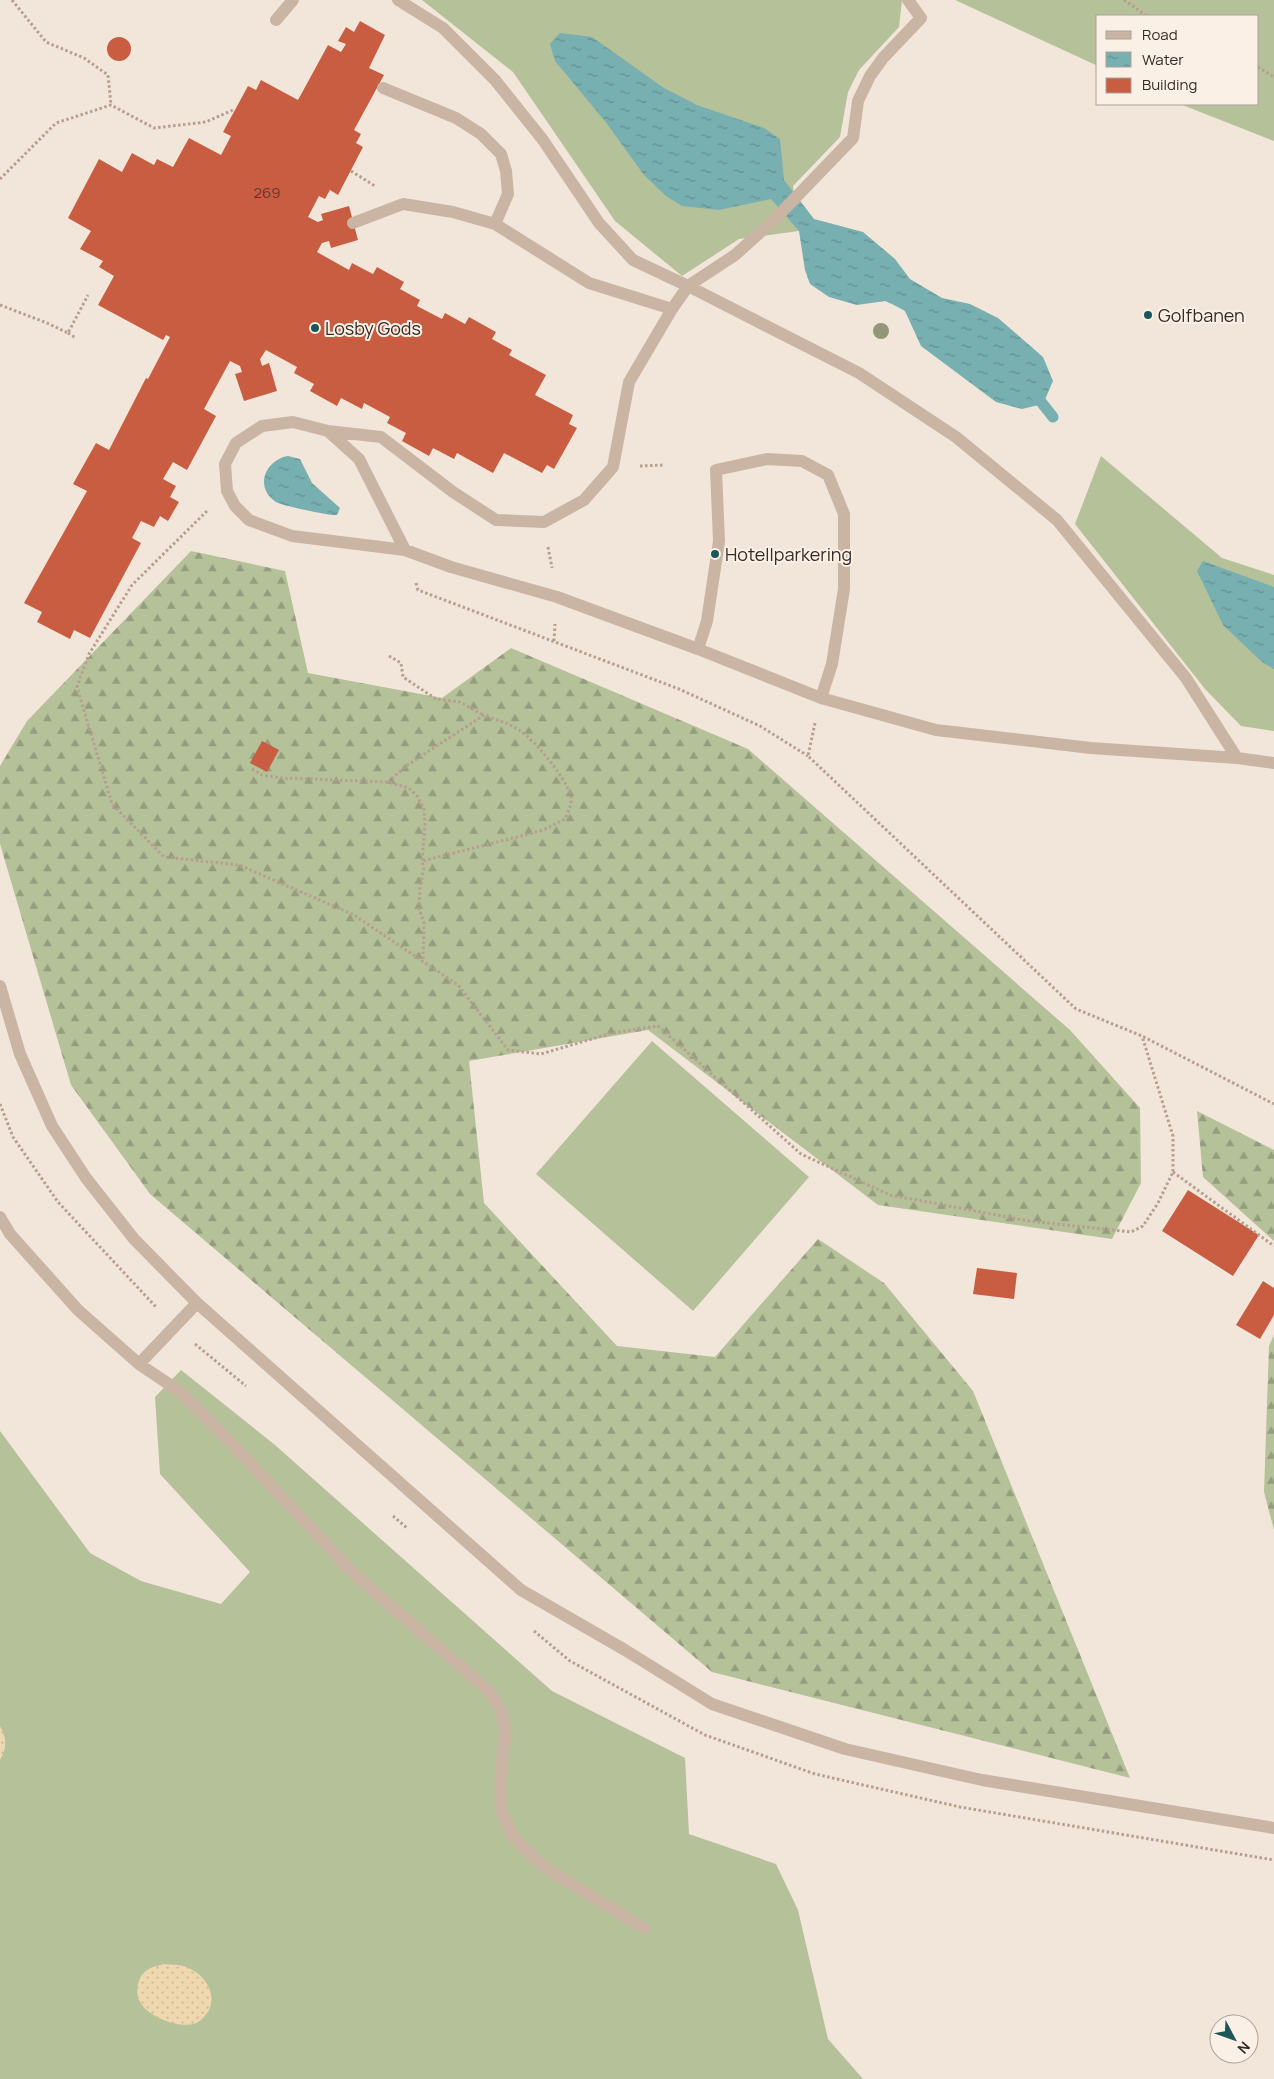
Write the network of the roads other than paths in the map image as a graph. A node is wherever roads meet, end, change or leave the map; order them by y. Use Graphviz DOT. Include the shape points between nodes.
graph roads {
  1 [pos="293,0"];
  2 [pos="398,0"];
  3 [pos="908,0"];
  4 [pos="276,20"];
  5 [pos="383,88"];
  6 [pos="353,223"];
  7 [pos="495,224"];
  8 [pos="688,286"];
  9 [pos="672,309"];
  10 [pos="328,431"];
  11 [pos="406,550"];
  12 [pos="698,649"];
  13 [pos="821,698"];
  14 [pos="1237,758"];
  15 [pos="1274,763"];
  16 [pos="0,986"];
  17 [pos="0,1218"];
  18 [pos="197,1303"];
  19 [pos="139,1364"];
  20 [pos="1274,1828"];
  21 [pos="644,1928"];
  1 -- 4 [label="street"];
  2 -- 8 [label="street" via="442,28 496,80 543,140 599,223 633,260"];
  3 -- 8 [label="street" via="921,18 870,76 858,101 853,138 774,220 735,255"];
  5 -- 7 [label="street" via="456,118 481,134 501,154 508,194"];
  6 -- 7 [label="street" via="403,204 453,212"];
  7 -- 9 [label="street" via="589,284"];
  8 -- 9 [label="street"];
  8 -- 14 [label="street" via="860,373 956,436 1057,520 1186,678"];
  9 -- 10 [label="street" via="629,382 613,467 584,500 544,522 496,520 381,437"];
  10 -- 11 [label="street" via="359,459"];
  10 -- 11 [label="street" via="293,422 262,426 236,443 225,464 227,491 235,506 249,520 292,536"];
  11 -- 12 [label="street" via="451,567 557,597"];
  12 -- 13 [label="street"];
  12 -- 13 [label="street" via="707,621 719,541 716,470 767,459 802,461 828,475 844,514 844,589 832,664"];
  13 -- 14 [label="street" via="936,730 1091,748"];
  14 -- 15 [label="street"];
  16 -- 18 [label="street" via="20,1054 52,1126 86,1178 134,1239"];
  17 -- 19 [label="street" via="10,1234 78,1310"];
  18 -- 19 [label="street"];
  18 -- 20 [label="street" via="521,1590 712,1704 844,1749 982,1780"];
  19 -- 21 [label="street" via="182,1393 354,1574 487,1689 502,1712 505,1731 500,1790 502,1813 513,1837 544,1867"];
}
